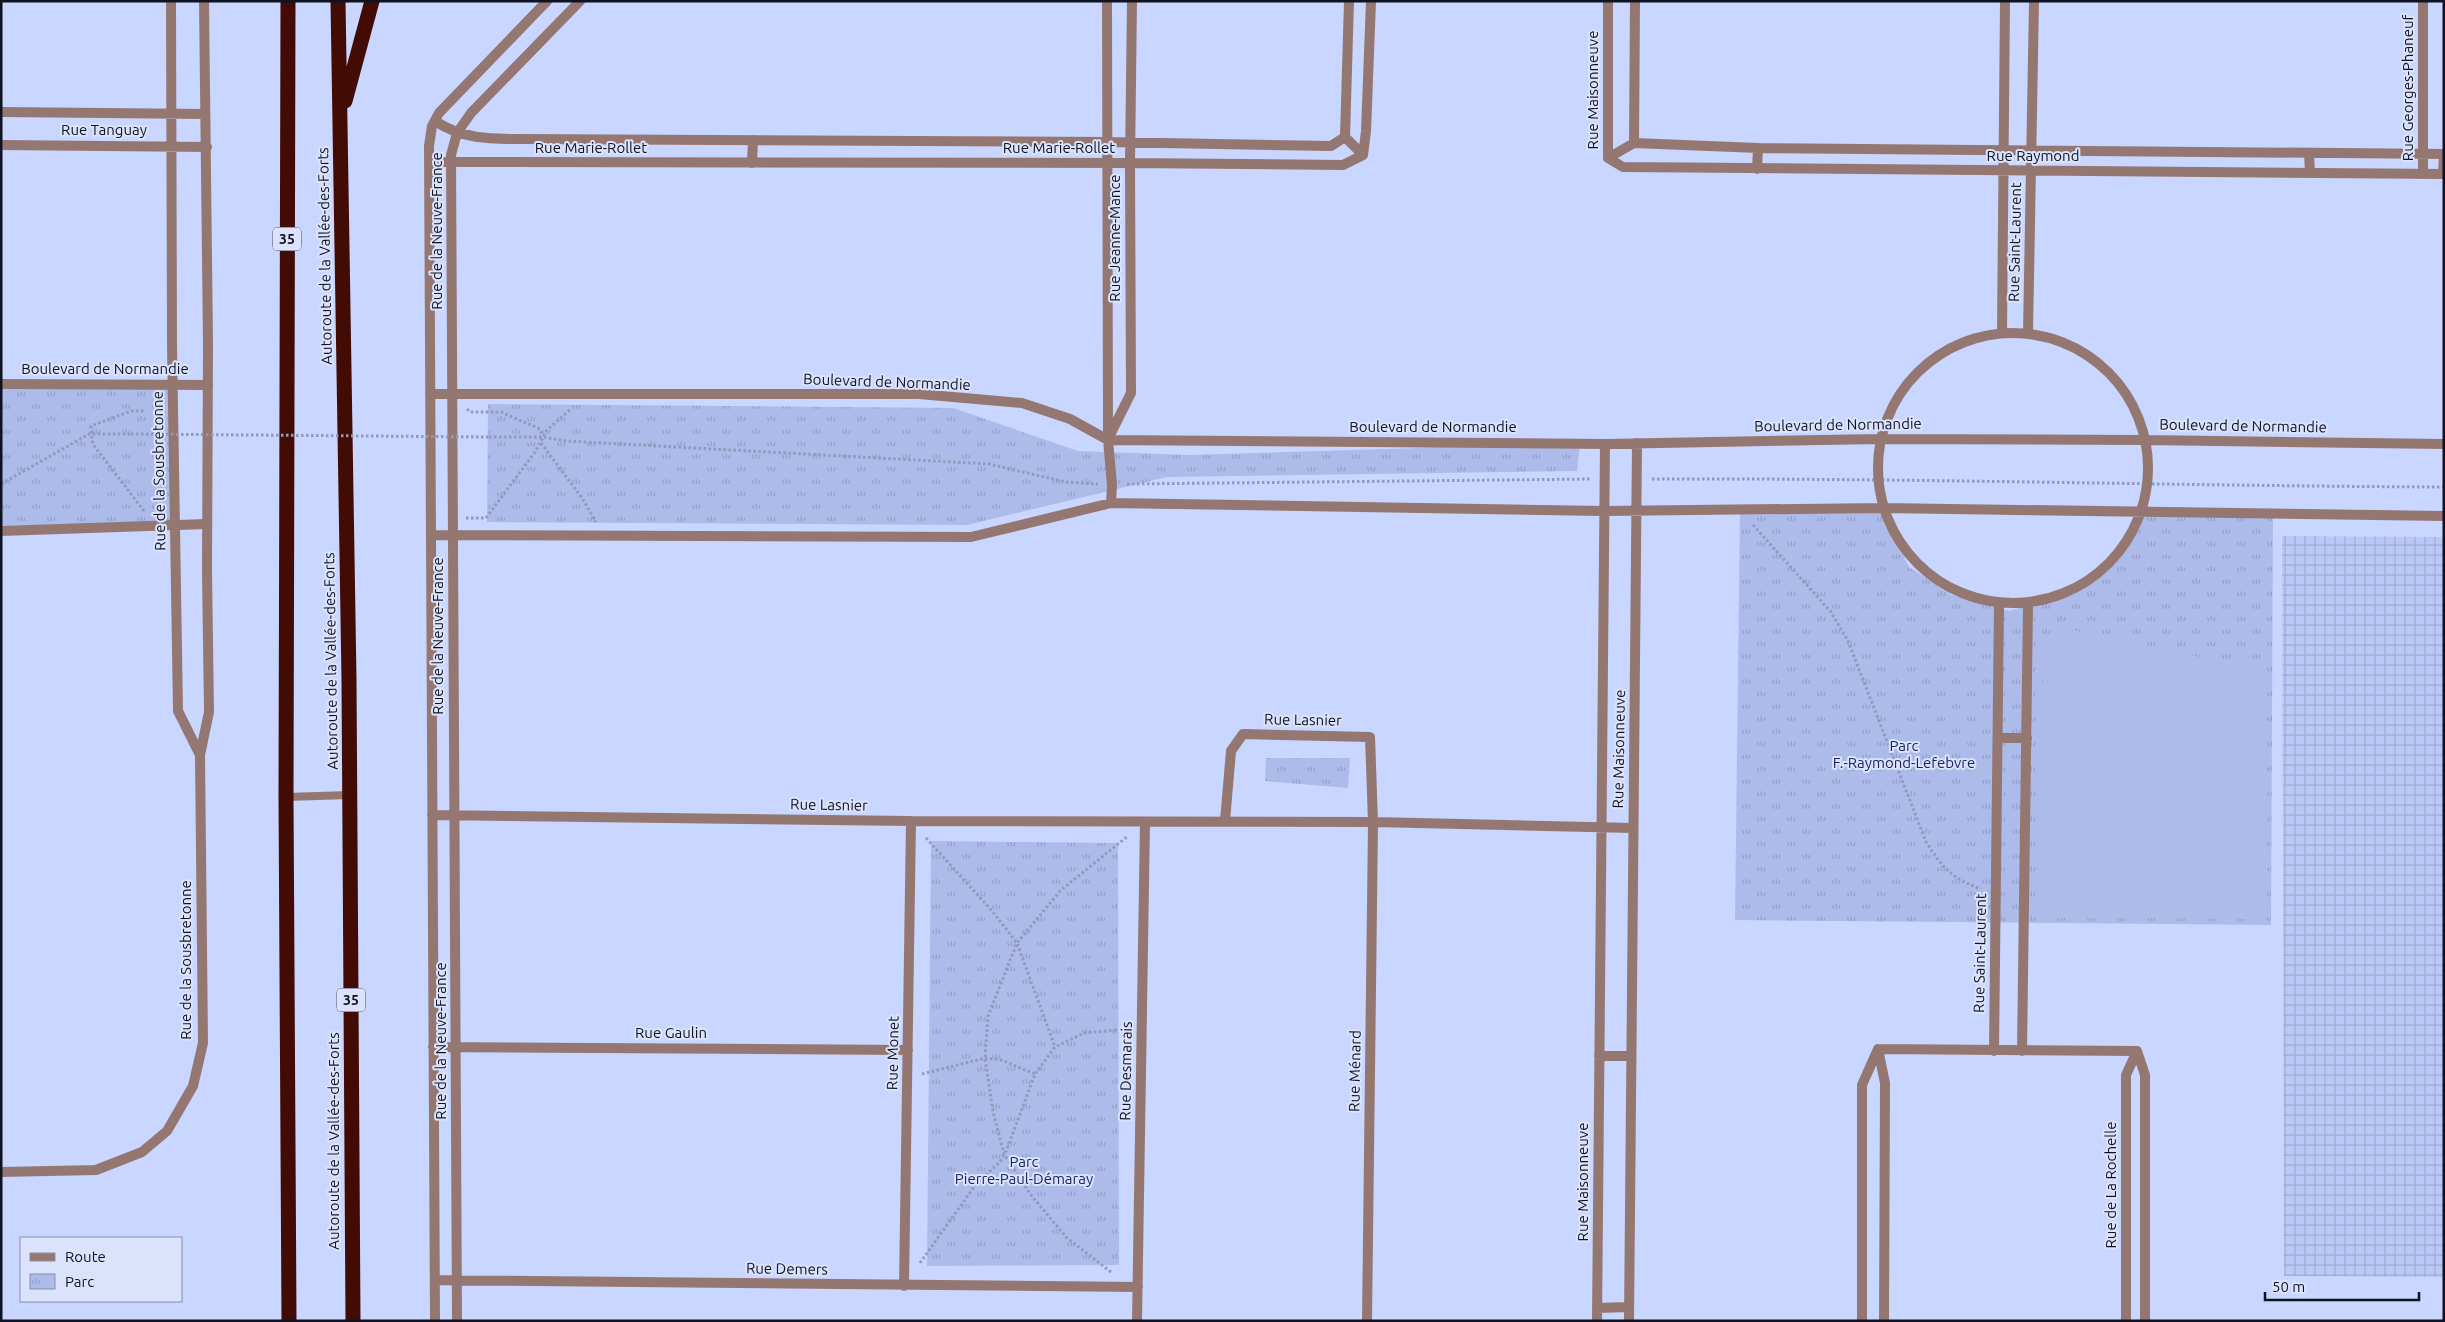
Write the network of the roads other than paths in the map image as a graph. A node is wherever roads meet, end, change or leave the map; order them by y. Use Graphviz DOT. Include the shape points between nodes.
graph roads {
  1 [pos="172,1"];
  2 [pos="204,1"];
  3 [pos="288,1"];
  4 [pos="338,1"];
  5 [pos="372,1"];
  6 [pos="546,1"];
  7 [pos="580,1"];
  8 [pos="1107,1"];
  9 [pos="1132,1"];
  10 [pos="1349,1"];
  11 [pos="1371,1"];
  12 [pos="1608,1"];
  13 [pos="1635,1"];
  14 [pos="2005,1"];
  15 [pos="2034,1"];
  16 [pos="2423,1"];
  17 [pos="1,112"];
  18 [pos="171,113"];
  19 [pos="205,114"];
  20 [pos="340,117"];
  21 [pos="434,121"];
  22 [pos="457,133"];
  23 [pos="1345,137"];
  24 [pos="753,140"];
  25 [pos="1107,142"];
  26 [pos="1131,143"];
  27 [pos="1634,143"];
  28 [pos="1,145"];
  29 [pos="173,146"];
  30 [pos="207,146"];
  31 [pos="1758,148"];
  32 [pos="2004,150"];
  33 [pos="2031,151"];
  34 [pos="2309,153"];
  35 [pos="2423,154"];
  36 [pos="2444,154"];
  37 [pos="1363,155"];
  38 [pos="1608,158"];
  39 [pos="429,162"];
  40 [pos="450,163"];
  41 [pos="752,163"];
  42 [pos="1130,163"];
  43 [pos="1107,164"];
  44 [pos="1757,169"];
  45 [pos="2004,171"];
  46 [pos="2031,171"];
  47 [pos="2310,173"];
  48 [pos="2423,174"];
  49 [pos="2443,174"];
  50 [pos="2002,333"];
  51 [pos="2028,334"];
  52 [pos="1,384"];
  53 [pos="173,385"];
  54 [pos="208,385"];
  55 [pos="430,394"];
  56 [pos="452,394"];
  57 [pos="1880,439"];
  58 [pos="1108,440"];
  59 [pos="2145,440"];
  60 [pos="1637,443"];
  61 [pos="1604,444"];
  62 [pos="2444,444"];
  63 [pos="1111,503"];
  64 [pos="1883,508"];
  65 [pos="1604,511"];
  66 [pos="1636,511"];
  67 [pos="2141,512"];
  68 [pos="2444,516"];
  69 [pos="207,524"];
  70 [pos="174,525"];
  71 [pos="1,531"];
  72 [pos="431,535"];
  73 [pos="453,535"];
  74 [pos="1999,604"];
  75 [pos="2028,604"];
  76 [pos="1998,738"];
  77 [pos="2026,738"];
  78 [pos="200,755"];
  79 [pos="350,795"];
  80 [pos="286,797"];
  81 [pos="455,814"];
  82 [pos="432,815"];
  83 [pos="911,821"];
  84 [pos="1145,822"];
  85 [pos="1225,822"];
  86 [pos="1373,822"];
  87 [pos="1602,827"];
  88 [pos="1634,828"];
  89 [pos="433,1047"];
  90 [pos="456,1047"];
  91 [pos="908,1050"];
  92 [pos="1878,1050"];
  93 [pos="1994,1051"];
  94 [pos="2022,1051"];
  95 [pos="2137,1051"];
  96 [pos="1599,1056"];
  97 [pos="1631,1056"];
  98 [pos="1,1172"];
  99 [pos="435,1280"];
  100 [pos="458,1280"];
  101 [pos="904,1286"];
  102 [pos="1134,1287"];
  103 [pos="1629,1307"];
  104 [pos="1597,1308"];
  105 [pos="289,1321"];
  106 [pos="353,1321"];
  107 [pos="435,1321"];
  108 [pos="458,1321"];
  109 [pos="1137,1321"];
  110 [pos="1367,1321"];
  111 [pos="1597,1321"];
  112 [pos="1629,1321"];
  113 [pos="1862,1321"];
  114 [pos="1884,1321"];
  115 [pos="2126,1321"];
  116 [pos="2145,1321"];
  1 -- 18 [label="street, Rue de la Sousbretonne"];
  2 -- 19 [label="street, Rue de la Sousbretonne"];
  3 -- 80 [label="highway, 35"];
  4 -- 20 [label="highway, Autoroute de la Vallée-des-Forts / 35"];
  5 -- 20 [label="highway"];
  6 -- 21 [label="street, Rue de la Neuve-France" via="466,82"];
  7 -- 22 [label="street, Rue de la Neuve-France" via="503,78"];
  8 -- 25 [label="street, Rue Jeanne-Mance"];
  9 -- 26 [label="street, Rue Jeanne-Mance"];
  10 -- 23 [label="street"];
  11 -- 37 [label="street"];
  12 -- 38 [label="street, Rue Maisonneuve"];
  13 -- 27 [label="street"];
  14 -- 32 [label="street, Rue Saint-Laurent"];
  15 -- 33 [label="street, Rue Saint-Laurent"];
  16 -- 35 [label="street, Rue Georges-Phaneuf"];
  17 -- 18 [label="street, Rue Tanguay"];
  18 -- 19 [label="street, Rue Tanguay"];
  18 -- 29 [label="street, Rue de la Sousbretonne"];
  19 -- 30 [label="street, Rue de la Sousbretonne"];
  20 -- 79 [label="highway, Autoroute de la Vallée-des-Forts / 35"];
  21 -- 22 [label="street, Rue Marie-Rollet"];
  21 -- 39 [label="street, Rue de la Neuve-France"];
  22 -- 24 [label="street, Rue Marie-Rollet" via="487,139"];
  22 -- 40 [label="street, Rue de la Neuve-France"];
  23 -- 26 [label="street, Rue Marie-Rollet" via="1331,146"];
  23 -- 37 [label="street"];
  24 -- 25 [label="street, Rue Marie-Rollet"];
  24 -- 41 [label="street"];
  25 -- 26 [label="street, Rue Marie-Rollet"];
  25 -- 43 [label="street, Rue Jeanne-Mance"];
  26 -- 42 [label="street, Rue Jeanne-Mance"];
  27 -- 31 [label="street, Rue Raymond"];
  27 -- 38 [label="street, Rue Maisonneuve"];
  28 -- 29 [label="street, Rue Tanguay"];
  29 -- 30 [label="street, Rue Tanguay"];
  29 -- 53 [label="street, Rue de la Sousbretonne"];
  30 -- 54 [label="street, Rue de la Sousbretonne"];
  31 -- 32 [label="street, Rue Raymond"];
  31 -- 44 [label="street"];
  32 -- 33 [label="street, Rue Raymond"];
  32 -- 45 [label="street, Rue Saint-Laurent"];
  33 -- 34 [label="street, Rue Raymond"];
  33 -- 46 [label="street, Rue Saint-Laurent"];
  34 -- 35 [label="street, Rue Raymond"];
  34 -- 47 [label="street"];
  35 -- 36 [label="street, Rue Raymond"];
  35 -- 48 [label="street, Rue Georges-Phaneuf"];
  36 -- 49 [label="street"];
  37 -- 42 [label="street, Rue Marie-Rollet" via="1343,166"];
  38 -- 44 [label="street, Rue Raymond" via="1623,167"];
  39 -- 40 [label="street, Rue Marie-Rollet"];
  39 -- 55 [label="street, Rue de la Neuve-France"];
  40 -- 41 [label="street, Rue Marie-Rollet"];
  40 -- 56 [label="street, Rue de la Neuve-France"];
  41 -- 43 [label="street, Rue Marie-Rollet"];
  42 -- 43 [label="street, Rue Marie-Rollet"];
  42 -- 58 [label="street, Rue Jeanne-Mance" via="1131,393"];
  43 -- 58 [label="street, Rue Jeanne-Mance"];
  44 -- 45 [label="street, Rue Raymond"];
  45 -- 46 [label="street, Rue Raymond"];
  45 -- 50 [label="street, Rue Saint-Laurent"];
  46 -- 47 [label="street, Rue Raymond"];
  46 -- 51 [label="street, Rue Saint-Laurent"];
  47 -- 48 [label="street, Rue Raymond"];
  48 -- 49 [label="street, Rue Raymond"];
  50 -- 51 [label="street"];
  50 -- 57 [label="street" via="1965,342 1934,358 1914,375 1898,396"];
  51 -- 59 [label="street" via="2060,341 2107,371 2132,403"];
  52 -- 53 [label="street, Boulevard de Normandie"];
  53 -- 54 [label="street, Boulevard de Normandie"];
  53 -- 70 [label="street, Rue de la Sousbretonne"];
  54 -- 69 [label="street, Rue de la Sousbretonne"];
  55 -- 56 [label="street, Boulevard de Normandie"];
  55 -- 72 [label="street, Rue de la Neuve-France"];
  56 -- 58 [label="street, Boulevard de Normandie" via="918,394 1022,403 1070,418"];
  56 -- 73 [label="street, Rue de la Neuve-France"];
  57 -- 59 [label="street, Boulevard de Normandie"];
  57 -- 60 [label="street, Boulevard de Normandie"];
  57 -- 64 [label="street" via="1877,479"];
  58 -- 61 [label="street, Boulevard de Normandie"];
  58 -- 63 [label="street, Rue Jeanne-Mance"];
  59 -- 62 [label="street, Boulevard de Normandie"];
  59 -- 67 [label="street" via="2147,486"];
  60 -- 61 [label="street, Boulevard de Normandie"];
  60 -- 66 [label="street, Rue Maisonneuve"];
  61 -- 65 [label="street, Rue Maisonneuve"];
  63 -- 65 [label="street"];
  63 -- 73 [label="street" via="971,537"];
  64 -- 66 [label="street"];
  64 -- 67 [label="street"];
  64 -- 74 [label="street" via="1900,544 1926,574 1961,594"];
  65 -- 66 [label="street"];
  65 -- 87 [label="street, Rue Maisonneuve"];
  66 -- 88 [label="street, Rue Maisonneuve"];
  67 -- 68 [label="street"];
  67 -- 75 [label="street" via="2124,546 2098,574 2065,594"];
  69 -- 70 [label="street"];
  69 -- 78 [label="street, Rue de la Sousbretonne" via="209,712"];
  70 -- 71 [label="street"];
  70 -- 78 [label="street, Rue de la Sousbretonne" via="178,711"];
  72 -- 73 [label="street"];
  72 -- 82 [label="street, Rue de la Neuve-France"];
  73 -- 81 [label="street, Rue de la Neuve-France"];
  74 -- 75 [label="street"];
  74 -- 76 [label="street, Rue Saint-Laurent"];
  75 -- 77 [label="street"];
  76 -- 77 [label="street"];
  76 -- 93 [label="street, Rue Saint-Laurent"];
  77 -- 94 [label="street"];
  78 -- 98 [label="street, Rue de la Sousbretonne" via="203,1043 193,1086 167,1131 142,1152 96,1170"];
  79 -- 80 [label="lane"];
  79 -- 106 [label="highway, Autoroute de la Vallée-des-Forts / 35"];
  80 -- 105 [label="highway, 35"];
  81 -- 82 [label="street, Rue Lasnier"];
  81 -- 83 [label="street, Rue Lasnier"];
  81 -- 90 [label="street, Rue de la Neuve-France"];
  82 -- 89 [label="street, Rue de la Neuve-France"];
  83 -- 84 [label="street, Rue Lasnier"];
  83 -- 91 [label="street, Rue Monet"];
  84 -- 85 [label="street, Rue Lasnier"];
  84 -- 102 [label="street, Rue Desmarais"];
  85 -- 86 [label="street, Rue Lasnier"];
  85 -- 86 [label="street, Rue Lasnier" via="1230,751 1243,734 1370,737"];
  86 -- 87 [label="street, Rue Lasnier"];
  86 -- 110 [label="street, Rue Ménard"];
  87 -- 88 [label="street, Rue Lasnier"];
  87 -- 96 [label="street, Rue Maisonneuve"];
  88 -- 97 [label="street, Rue Maisonneuve"];
  89 -- 90 [label="street, Rue Gaulin"];
  89 -- 99 [label="street, Rue de la Neuve-France"];
  90 -- 91 [label="street, Rue Gaulin"];
  90 -- 100 [label="street, Rue de la Neuve-France"];
  91 -- 101 [label="street, Rue Monet"];
  92 -- 93 [label="street"];
  92 -- 113 [label="street" via="1862,1084"];
  92 -- 114 [label="street" via="1884,1083"];
  93 -- 94 [label="street"];
  94 -- 95 [label="street"];
  95 -- 115 [label="street, Rue de La Rochelle" via="2126,1075"];
  95 -- 116 [label="street" via="2145,1075"];
  96 -- 97 [label="street"];
  96 -- 104 [label="street, Rue Maisonneuve"];
  97 -- 103 [label="street, Rue Maisonneuve"];
  99 -- 100 [label="street, Rue Demers"];
  99 -- 107 [label="street, Rue de la Neuve-France"];
  100 -- 101 [label="street, Rue Demers"];
  100 -- 108 [label="street, Rue de la Neuve-France"];
  101 -- 102 [label="street, Rue Demers"];
  102 -- 109 [label="street, Rue Desmarais"];
  103 -- 104 [label="street"];
  103 -- 112 [label="street, Rue Maisonneuve"];
  104 -- 111 [label="street, Rue Maisonneuve"];
}
